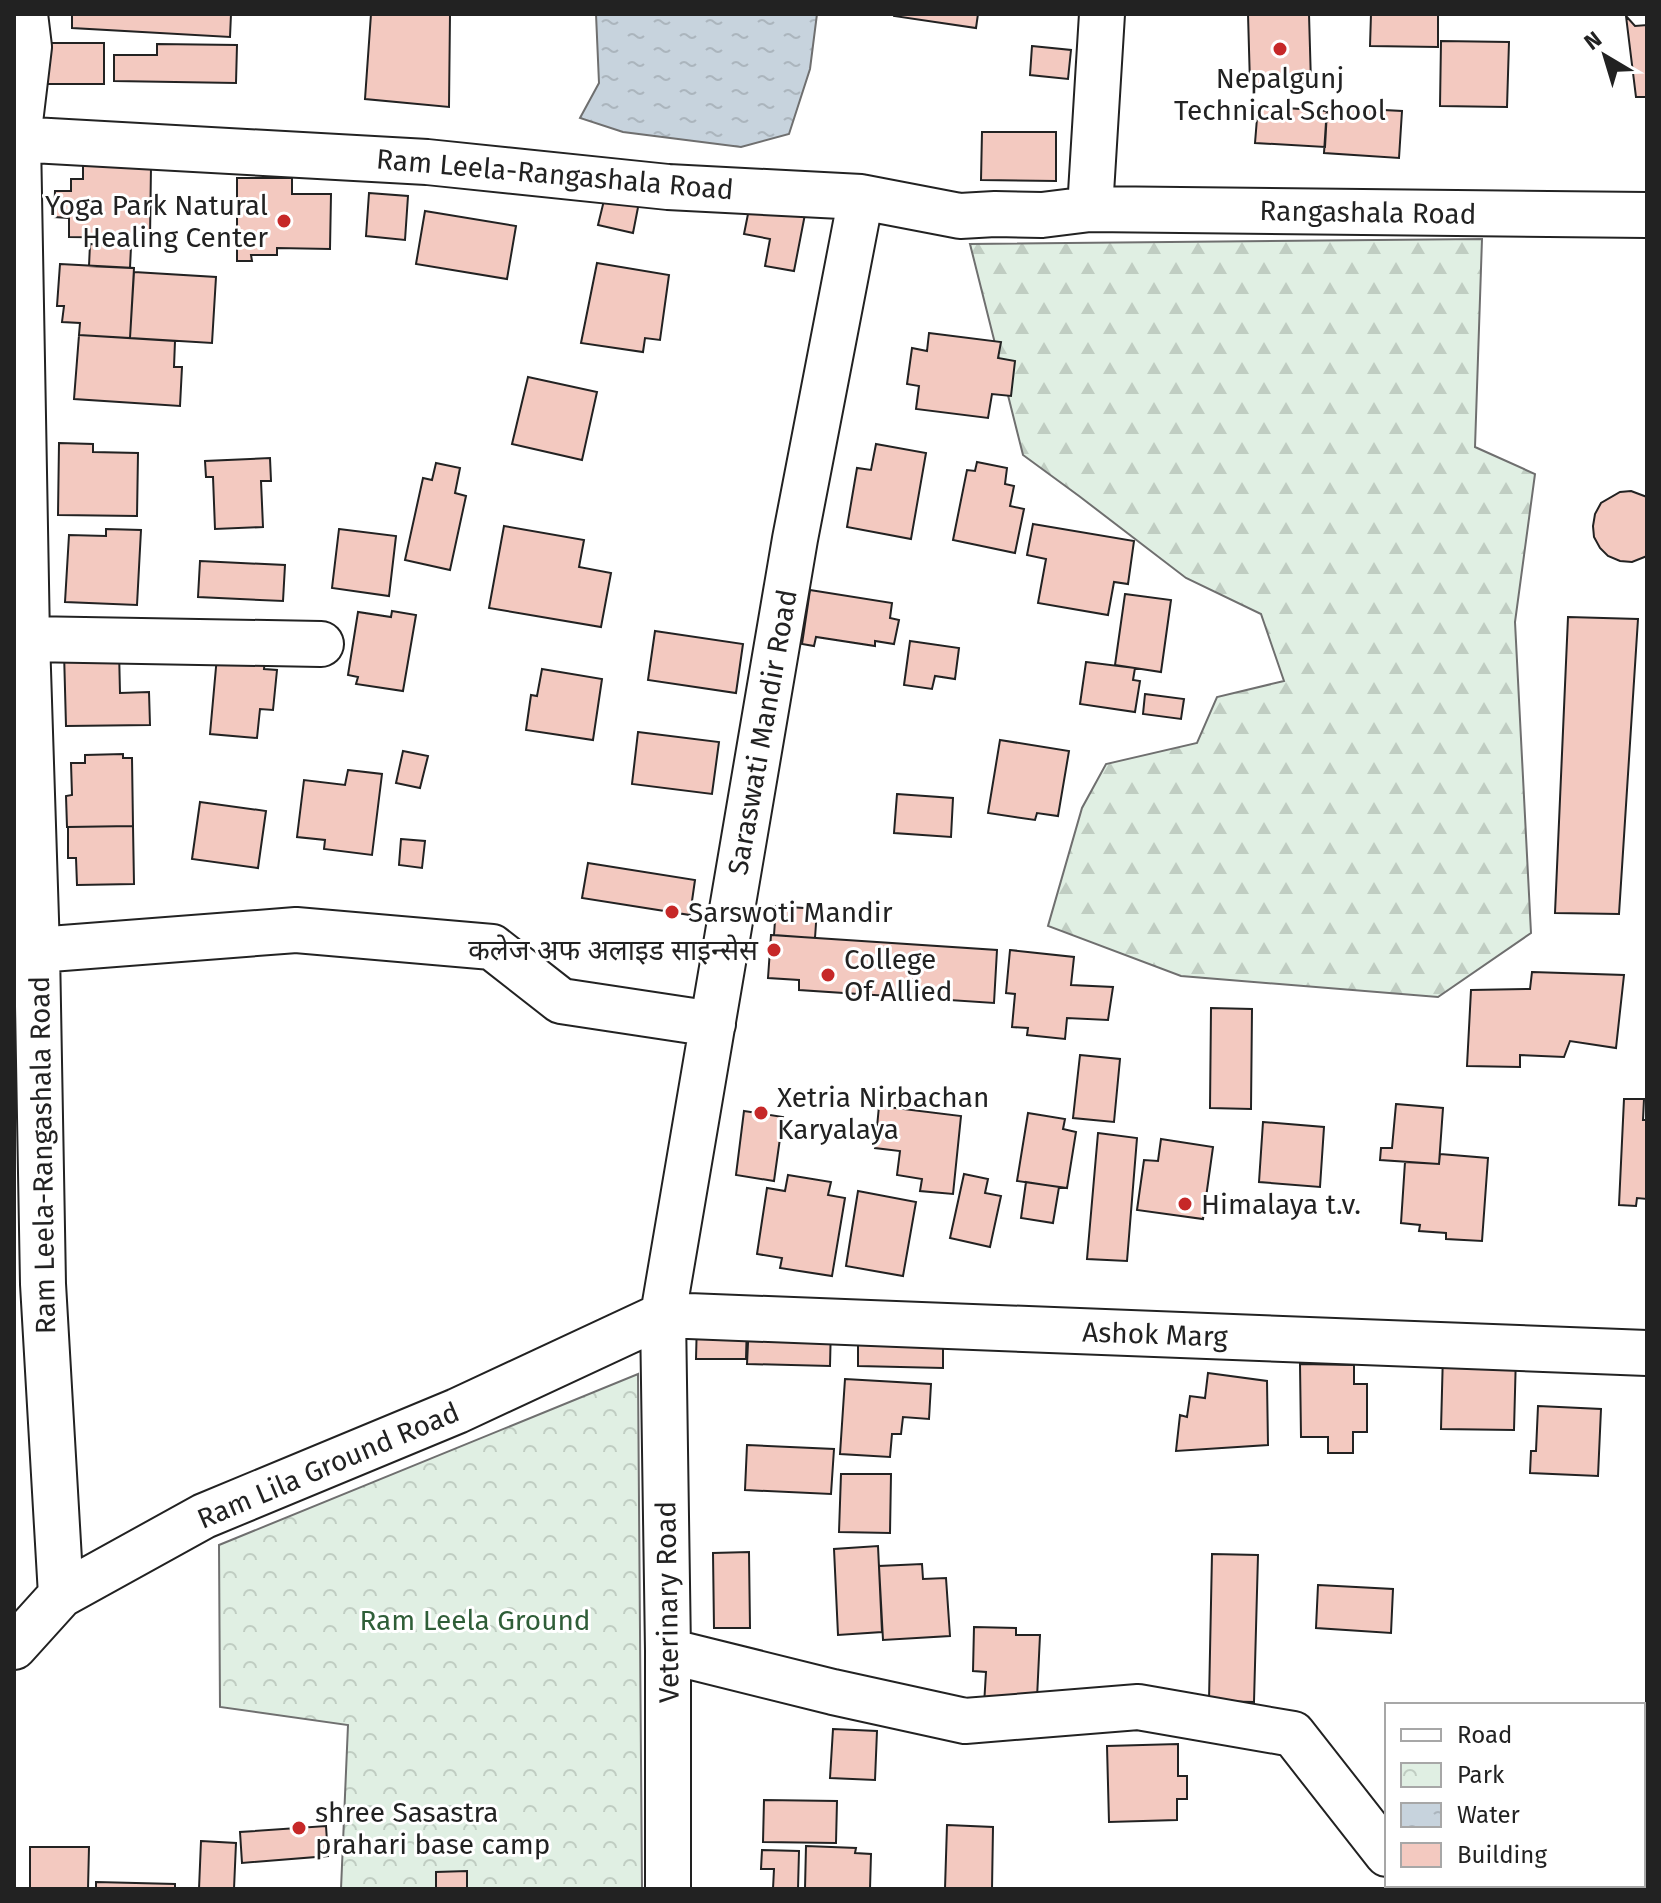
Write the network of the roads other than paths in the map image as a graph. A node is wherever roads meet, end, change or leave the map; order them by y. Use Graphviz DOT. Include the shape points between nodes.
graph roads {
  1 [pos="25,14"];
  2 [pos="1102,14"];
  3 [pos="16,139"];
  4 [pos="861,197"];
  5 [pos="1090,209"];
  6 [pos="1647,215"];
  7 [pos="27,639"];
  8 [pos="321,644"];
  9 [pos="37,950"];
  10 [pos="713,1024"];
  11 [pos="663,1315"];
  12 [pos="1647,1353"];
  13 [pos="61,1595"];
  14 [pos="14,1647"];
  15 [pos="668,1651"];
  16 [pos="1385,1851"];
  17 [pos="668,1889"];
  1 -- 3 [label="street" via="29,47"];
  2 -- 5 [label="street"];
  3 -- 4 [label="street, Ram Leela-Rangashala Road" via="427,162 668,187"];
  3 -- 7 [label="street, Ram Leela-Rangashala Road"];
  4 -- 5 [label="street, Ram Leela-Rangashala Road" via="960,216"];
  4 -- 10 [label="street, Saraswati Mandir Road" via="795,539"];
  5 -- 6 [label="street, Rangashala Road"];
  7 -- 8 [label="street"];
  7 -- 9 [label="street, Ram Leela-Rangashala Road"];
  9 -- 10 [label="street" via="296,930 492,947 561,1001"];
  9 -- 13 [label="street, Ram Leela-Rangashala Road" via="43,1284"];
  10 -- 11 [label="street, Saraswati Mandir Road"];
  11 -- 12 [label="street, Ashok Marg"];
  11 -- 13 [label="street, Ram Lila Ground Road" via="457,1411 204,1516"];
  11 -- 15 [label="street, Veterinary Road"];
  13 -- 14 [label="street, Ram Lila Ground Road"];
  15 -- 16 [label="street" via="965,1721 1138,1707 1293,1734"];
  15 -- 17 [label="street, Veterinary Road"];
}
